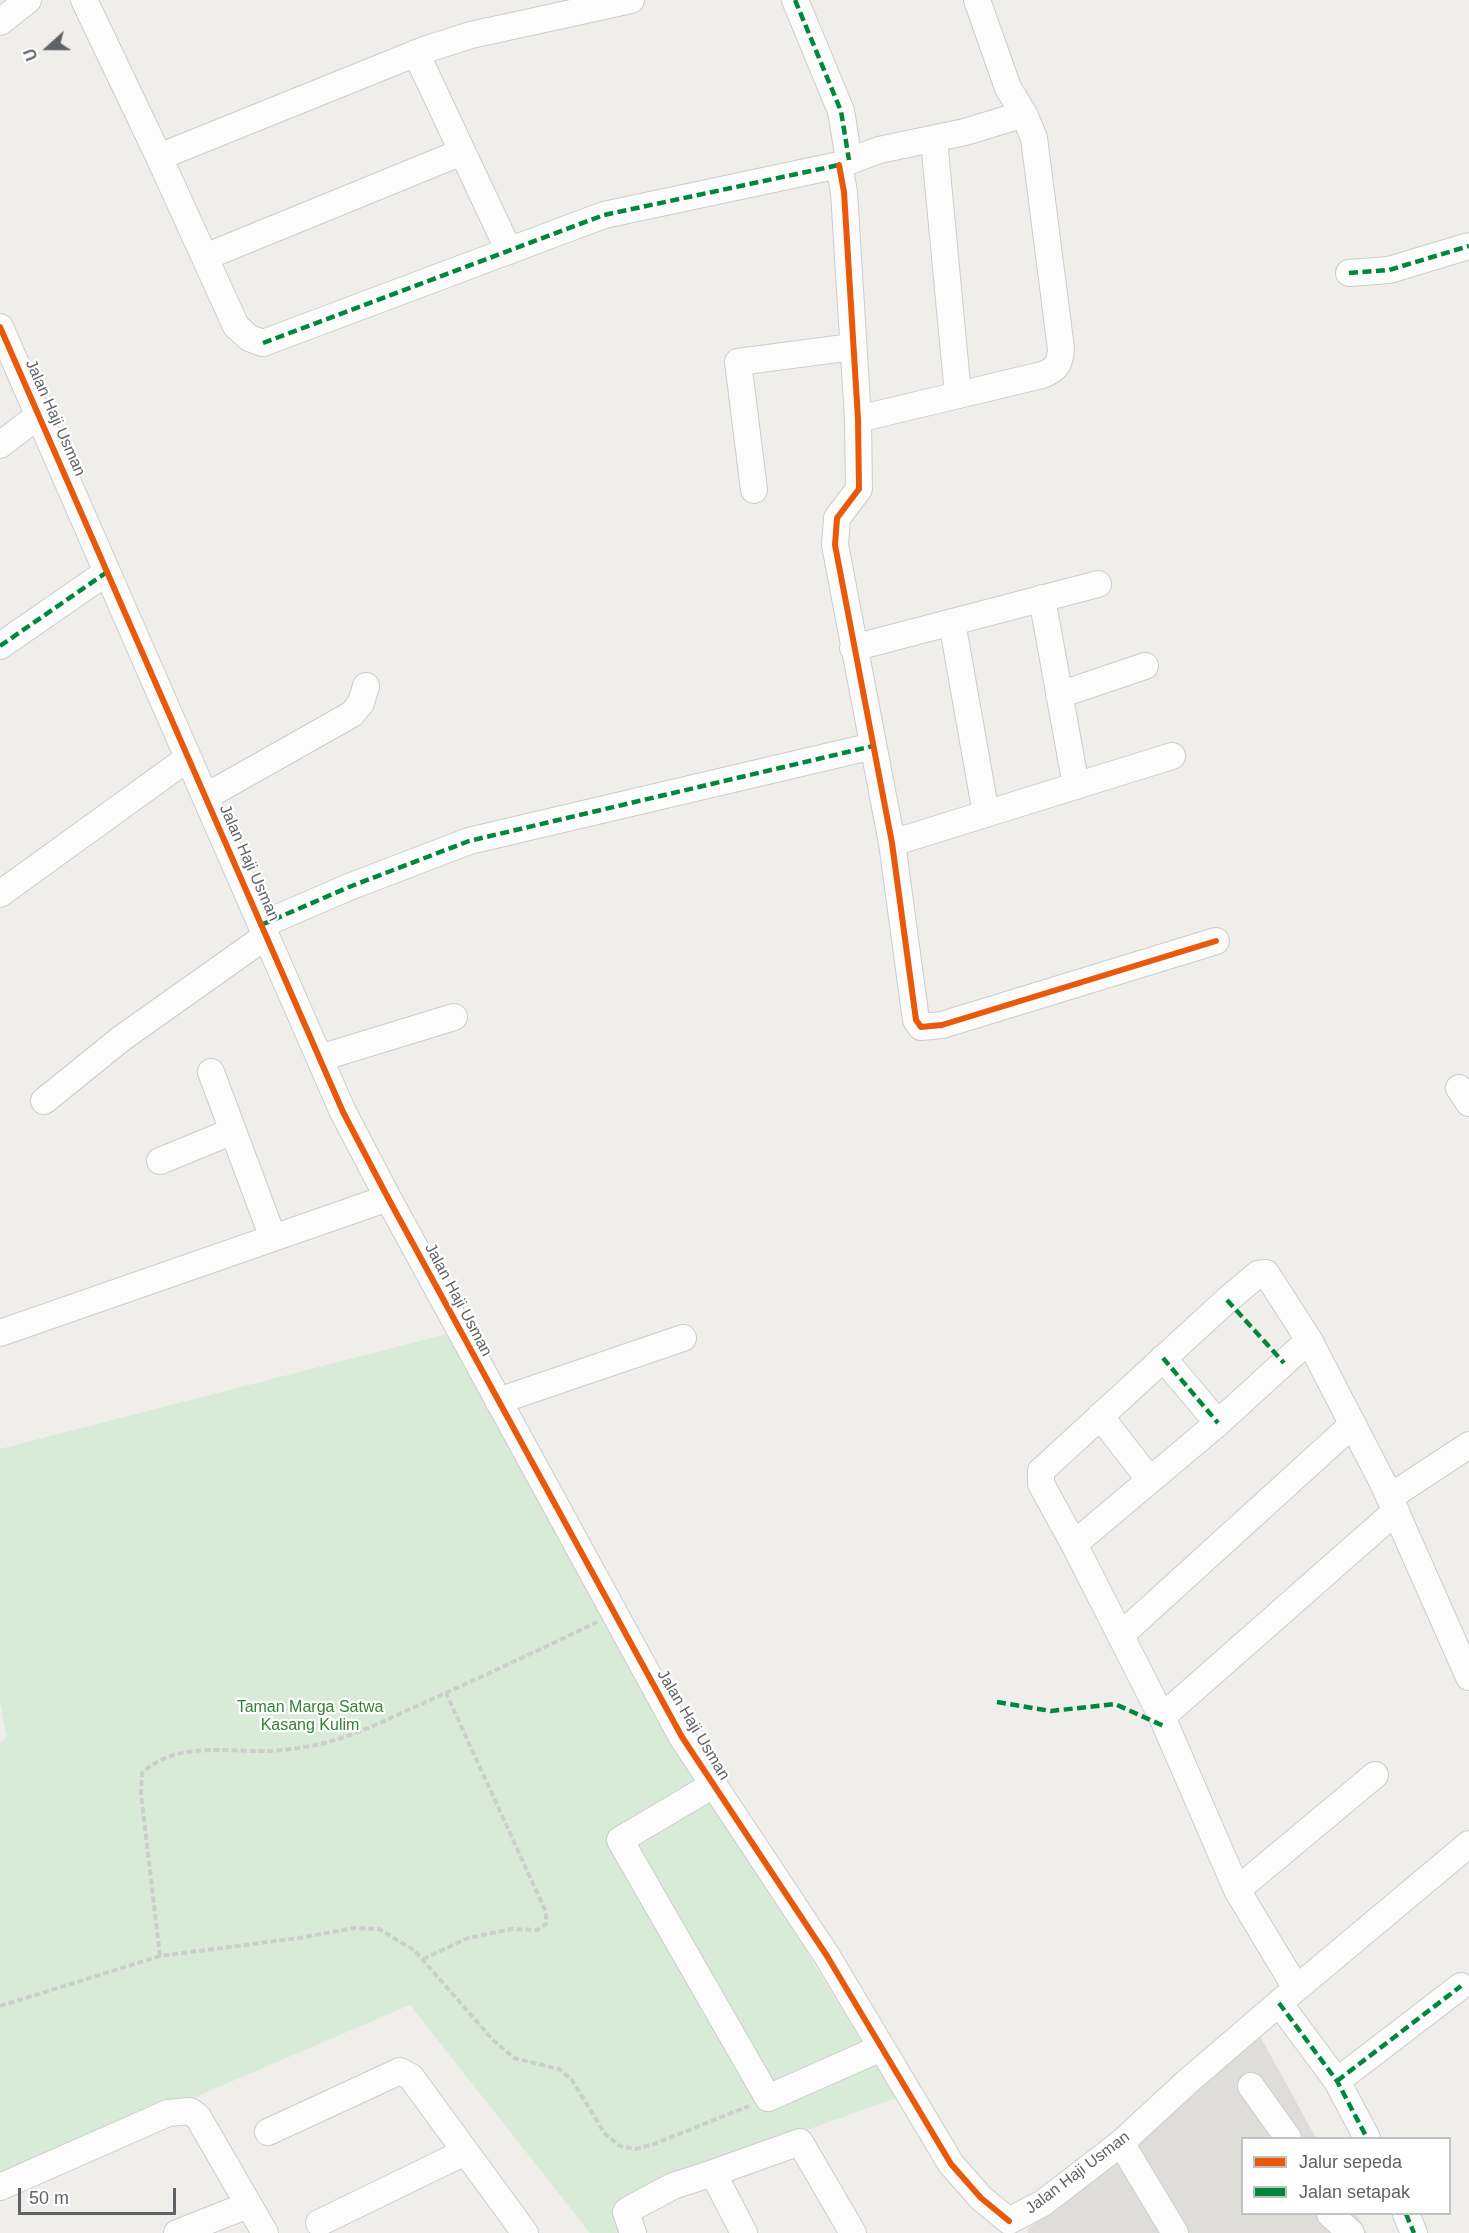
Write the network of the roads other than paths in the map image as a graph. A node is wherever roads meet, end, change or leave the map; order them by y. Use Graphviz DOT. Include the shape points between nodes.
graph roads {
  1 [pos="28,0"];
  2 [pos="84,0"];
  3 [pos="631,0"];
  4 [pos="795,0"];
  5 [pos="977,0"];
  6 [pos="0,22"];
  7 [pos="416,53"];
  8 [pos="1024,114"];
  9 [pos="934,140"];
  10 [pos="462,152"];
  11 [pos="159,157"];
  12 [pos="844,162"];
  13 [pos="1469,246"];
  14 [pos="509,251"];
  15 [pos="205,257"];
  16 [pos="1349,273"];
  17 [pos="0,327"];
  18 [pos="852,347"];
  19 [pos="958,395"];
  20 [pos="39,415"];
  21 [pos="858,419"];
  22 [pos="0,445"];
  23 [pos="754,490"];
  24 [pos="107,572"];
  25 [pos="1098,584"];
  26 [pos="1042,598"];
  27 [pos="952,622"];
  28 [pos="0,646"];
  29 [pos="853,648"];
  30 [pos="1145,666"];
  31 [pos="366,686"];
  32 [pos="1059,695"];
  33 [pos="873,746"];
  34 [pos="1173,756"];
  35 [pos="188,758"];
  36 [pos="1076,786"];
  37 [pos="205,797"];
  38 [pos="986,814"];
  39 [pos="892,843"];
  40 [pos="0,894"];
  41 [pos="264,930"];
  42 [pos="1216,941"];
  43 [pos="454,1017"];
  44 [pos="320,1059"];
  45 [pos="211,1072"];
  46 [pos="44,1101"];
  47 [pos="233,1131"];
  48 [pos="160,1161"];
  49 [pos="388,1198"];
  50 [pos="273,1238"];
  51 [pos="0,1333"];
  52 [pos="683,1338"];
  53 [pos="1309,1340"];
  54 [pos="1163,1358"];
  55 [pos="498,1401"];
  56 [pos="1100,1416"];
  57 [pos="1218,1424"];
  58 [pos="1353,1424"];
  59 [pos="1469,1445"];
  60 [pos="1149,1479"];
  61 [pos="1393,1504"];
  62 [pos="1074,1544"];
  63 [pos="1122,1634"];
  64 [pos="1469,1677"];
  65 [pos="1162,1717"];
  66 [pos="1375,1775"];
  67 [pos="713,1785"];
  68 [pos="1469,1844"];
  69 [pos="1237,1890"];
  70 [pos="1461,1986"];
  71 [pos="1287,1995"];
  72 [pos="881,2048"];
  73 [pos="1337,2082"];
  74 [pos="1251,2086"];
  75 [pos="268,2132"];
  76 [pos="1287,2137"];
  77 [pos="1366,2137"];
  78 [pos="1121,2144"];
  79 [pos="465,2152"];
  80 [pos="713,2174"];
  81 [pos="0,2187"];
  82 [pos="248,2205"];
  83 [pos="1331,2215"];
  84 [pos="1406,2215"];
  85 [pos="319,2223"];
  86 [pos="1009,2227"];
  87 [pos="177,2233"];
  88 [pos="265,2233"];
  89 [pos="525,2233"];
  90 [pos="633,2233"];
  91 [pos="744,2233"];
  92 [pos="853,2233"];
  93 [pos="1175,2233"];
  94 [pos="1351,2233"];
  95 [pos="1414,2233"];
  1 -- 6 [label="street"];
  2 -- 11 [label="street"];
  3 -- 7 [label="street" via="471,34"];
  4 -- 12 [label="street" via="841,111"];
  5 -- 8 [label="street" via="1008,88"];
  7 -- 10 [label="street"];
  7 -- 11 [label="street"];
  8 -- 9 [label="street"];
  8 -- 19 [label="street" via="1034,138 1060,363 1042,375"];
  9 -- 12 [label="street" via="879,150"];
  9 -- 19 [label="street"];
  10 -- 14 [label="street"];
  10 -- 15 [label="street"];
  11 -- 15 [label="street"];
  12 -- 14 [label="street" via="604,215"];
  12 -- 18 [label="street"];
  13 -- 16 [label="street" via="1389,270"];
  14 -- 15 [label="street" via="263,343 249,338 236,326"];
  17 -- 20 [label="street, Jalan Haji Usman"];
  18 -- 21 [label="street"];
  18 -- 23 [label="street" via="738,362"];
  19 -- 21 [label="street"];
  20 -- 22 [label="street"];
  20 -- 24 [label="street, Jalan Haji Usman"];
  21 -- 29 [label="street" via="859,489 837,518 835,545"];
  24 -- 28 [label="street"];
  24 -- 35 [label="street, Jalan Haji Usman"];
  25 -- 26 [label="street"];
  26 -- 27 [label="street"];
  26 -- 32 [label="street"];
  27 -- 29 [label="street"];
  27 -- 38 [label="street"];
  29 -- 33 [label="street"];
  30 -- 32 [label="street"];
  31 -- 37 [label="street" via="362,703 352,714"];
  32 -- 36 [label="street"];
  33 -- 39 [label="street"];
  33 -- 41 [label="street" via="469,842 349,887"];
  34 -- 36 [label="street"];
  35 -- 37 [label="street, Jalan Haji Usman"];
  35 -- 40 [label="street"];
  36 -- 38 [label="street"];
  37 -- 41 [label="street, Jalan Haji Usman"];
  38 -- 39 [label="street"];
  39 -- 42 [label="street" via="912,1000 921,1027 942,1025"];
  41 -- 44 [label="street, Jalan Haji Usman"];
  41 -- 46 [label="street"];
  43 -- 44 [label="street"];
  44 -- 49 [label="street, Jalan Haji Usman"];
  45 -- 47 [label="street"];
  47 -- 48 [label="street"];
  47 -- 50 [label="street"];
  49 -- 50 [label="street"];
  49 -- 55 [label="street, Jalan Haji Usman"];
  50 -- 51 [label="street"];
  52 -- 55 [label="street"];
  53 -- 54 [label="street" via="1266,1273 1250,1280"];
  53 -- 57 [label="street"];
  53 -- 58 [label="street"];
  54 -- 56 [label="street"];
  54 -- 57 [label="street"];
  55 -- 67 [label="street, Jalan Haji Usman" via="681,1737"];
  56 -- 60 [label="street"];
  56 -- 62 [label="street" via="1041,1470 1041,1484"];
  57 -- 60 [label="street"];
  58 -- 61 [label="street"];
  58 -- 63 [label="street"];
  59 -- 61 [label="street"];
  60 -- 62 [label="street"];
  61 -- 64 [label="street"];
  61 -- 65 [label="street"];
  62 -- 63 [label="street"];
  63 -- 65 [label="street"];
  65 -- 69 [label="street"];
  66 -- 69 [label="street"];
  67 -- 72 [label="street, Jalan Haji Usman" via="827,1956"];
  67 -- 72 [label="street" via="620,1840 768,2098"];
  68 -- 71 [label="street, Jalan Haji Usman"];
  69 -- 71 [label="street"];
  70 -- 73 [label="street"];
  71 -- 73 [label="street"];
  71 -- 78 [label="street, Jalan Haji Usman"];
  72 -- 86 [label="street, Jalan Haji Usman" via="951,2164"];
  73 -- 77 [label="street"];
  74 -- 76 [label="street"];
  75 -- 79 [label="street" via="400,2071 411,2077"];
  78 -- 86 [label="street, Jalan Haji Usman"];
  78 -- 93 [label="street"];
  79 -- 85 [label="street"];
  79 -- 89 [label="street"];
  80 -- 90 [label="street" via="673,2186 630,2209 626,2212"];
  80 -- 91 [label="street"];
  80 -- 92 [label="street" via="800,2142"];
  81 -- 82 [label="street" via="168,2114 190,2110 198,2117"];
  82 -- 87 [label="street"];
  82 -- 88 [label="street"];
  83 -- 94 [label="street"];
  84 -- 95 [label="street"];
}
